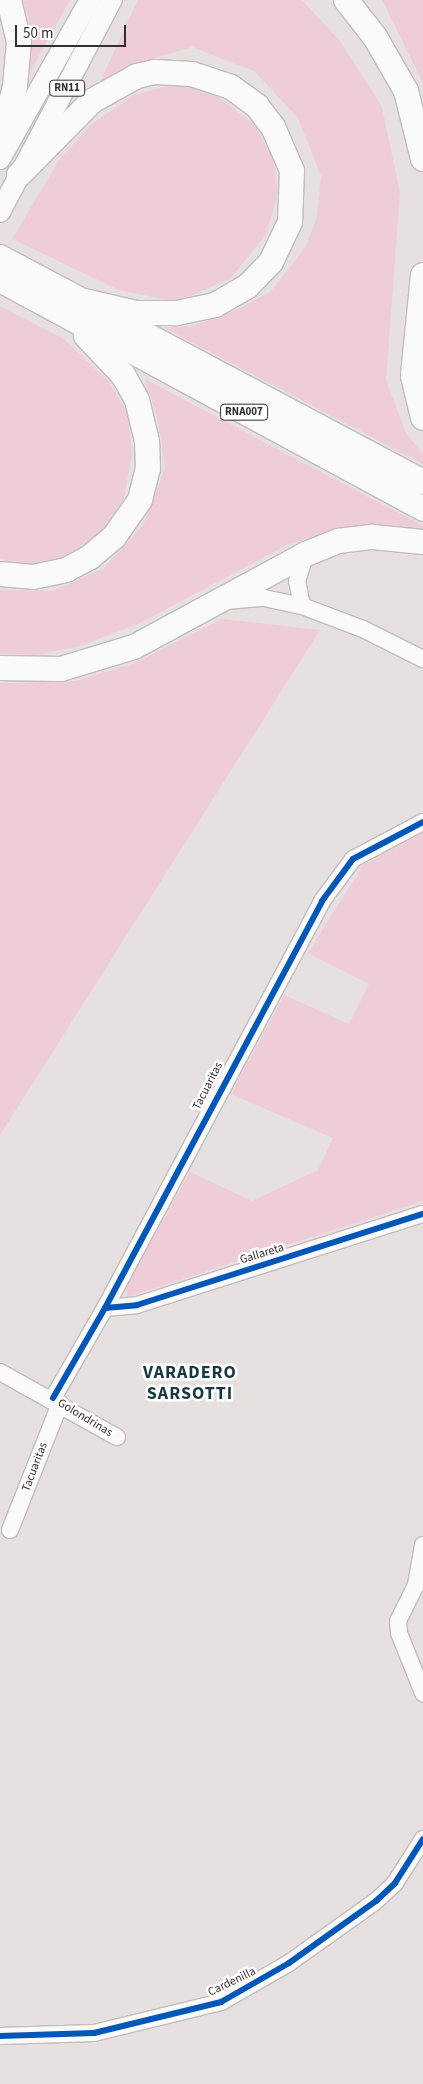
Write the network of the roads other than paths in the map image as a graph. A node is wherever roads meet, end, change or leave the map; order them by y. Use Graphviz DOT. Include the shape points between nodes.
graph roads {
  1 [pos="9,0"];
  2 [pos="90,0"];
  3 [pos="112,0"];
  4 [pos="346,0"];
  5 [pos="0,147"];
  6 [pos="0,158"];
  7 [pos="423,159"];
  8 [pos="20,175"];
  9 [pos="0,212"];
  10 [pos="0,257"];
  11 [pos="18,282"];
  12 [pos="423,288"];
  13 [pos="85,301"];
  14 [pos="65,316"];
  15 [pos="419,354"];
  16 [pos="423,418"];
  17 [pos="423,482"];
  18 [pos="423,509"];
  19 [pos="423,542"];
  20 [pos="306,554"];
  21 [pos="0,574"];
  22 [pos="217,602"];
  23 [pos="302,606"];
  24 [pos="423,659"];
  25 [pos="0,668"];
  26 [pos="423,822"];
  27 [pos="423,1214"];
  28 [pos="105,1308"];
  29 [pos="0,1372"];
  30 [pos="56,1401"];
  31 [pos="118,1438"];
  32 [pos="10,1530"];
  33 [pos="423,1545"];
  34 [pos="423,1693"];
  35 [pos="423,1839"];
  36 [pos="0,2036"];
  1 -- 5 [label="highway" via="19,42 15,86"];
  2 -- 6 [label="main road, RN11"];
  3 -- 8 [label="main road, RN11"];
  4 -- 7 [label="highway" via="375,37 406,91"];
  8 -- 9 [label="main road, RN11"];
  8 -- 13 [label="highway" via="92,101 137,76 155,72 192,74 232,87 257,106 277,134 292,171 290,222 271,262 248,286 215,305 176,314 136,313"];
  10 -- 11 [label="highway, RNA007"];
  11 -- 13 [label="highway, RNA007"];
  11 -- 14 [label="highway, RNA007"];
  12 -- 15 [label="highway"];
  13 -- 17 [label="highway, RNA007"];
  14 -- 18 [label="highway, RNA007"];
  14 -- 21 [label="highway" via="99,347 130,386 143,419 148,469 140,500 129,518 90,558 66,570 33,577"];
  15 -- 16 [label="highway" via="413,376"];
  19 -- 20 [label="highway" via="373,537 338,541"];
  20 -- 22 [label="highway"];
  20 -- 23 [label="street" via="297,581"];
  22 -- 23 [label="street" via="264,598"];
  22 -- 25 [label="highway" via="134,647 96,661 61,668"];
  23 -- 24 [label="street" via="364,629"];
  26 -- 28 [label="street, Tacuaritas" via="353,860 322,901"];
  27 -- 28 [label="street, Gallareta" via="137,1305"];
  28 -- 30 [label="street, Tacuaritas"];
  29 -- 30 [label="street, Golondrinas"];
  30 -- 31 [label="street, Golondrinas"];
  30 -- 32 [label="street, Tacuaritas"];
  33 -- 34 [label="street" via="416,1585 398,1621 399,1633"];
  35 -- 36 [label="street, Cardenilla" via="395,1883 376,1901 289,1963 221,2002 94,2033"];
}
